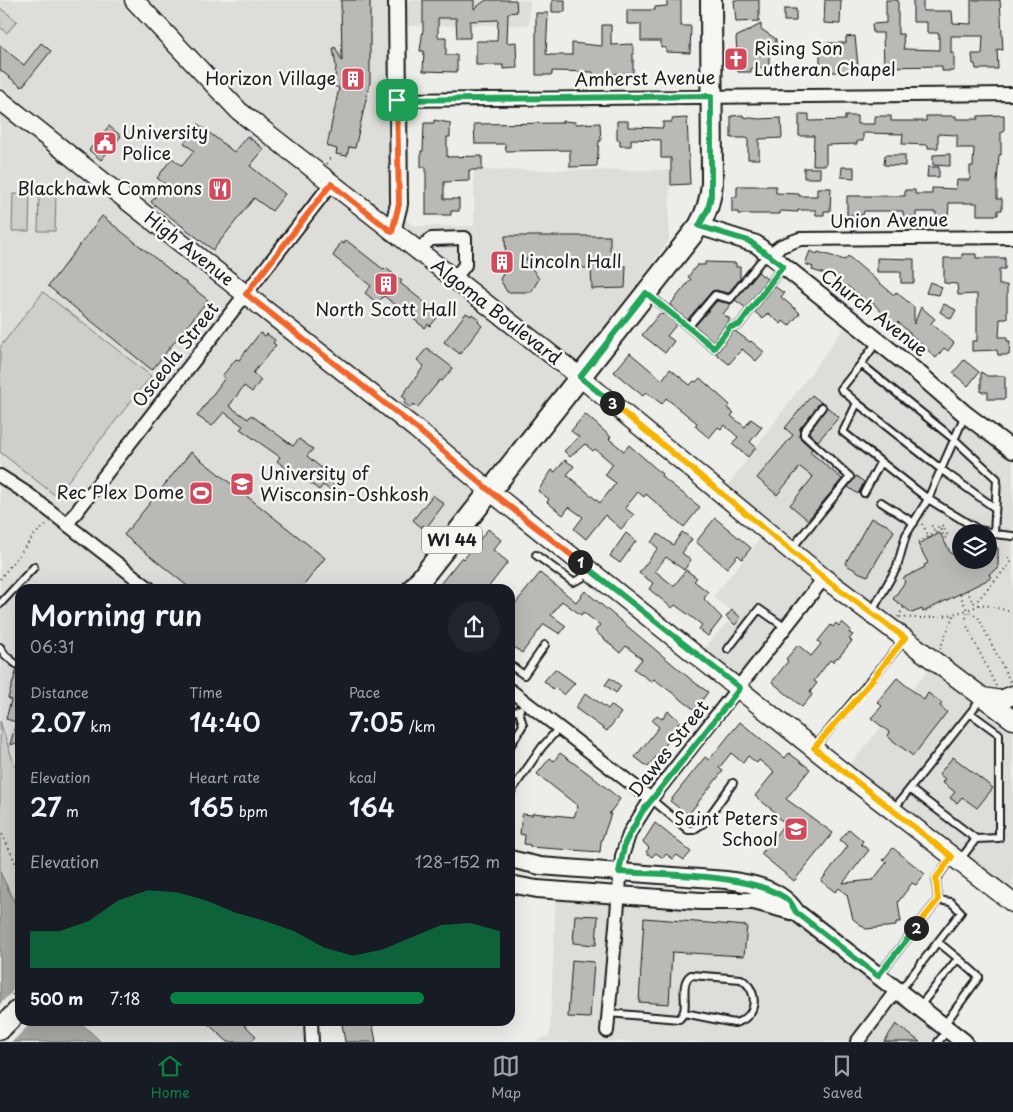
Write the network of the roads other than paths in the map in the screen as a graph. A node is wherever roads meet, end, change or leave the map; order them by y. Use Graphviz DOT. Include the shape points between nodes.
graph roads {
  1 [pos="134,0"];
  2 [pos="397,0"];
  3 [pos="711,0"];
  4 [pos="1013,94"];
  5 [pos="711,96"];
  6 [pos="0,100"];
  7 [pos="397,100"];
  8 [pos="331,184"];
  9 [pos="699,226"];
  10 [pos="392,232"];
  11 [pos="1013,237"];
  12 [pos="417,251"];
  13 [pos="769,255"];
  14 [pos="783,266"];
  15 [pos="454,280"];
  16 [pos="646,293"];
  17 [pos="246,294"];
  18 [pos="688,327"];
  19 [pos="878,341"];
  20 [pos="861,364"];
  21 [pos="580,377"];
  22 [pos="857,403"];
  23 [pos="822,407"];
  24 [pos="965,414"];
  25 [pos="955,440"];
  26 [pos="1013,450"];
  27 [pos="880,463"];
  28 [pos="942,470"];
  29 [pos="0,476"];
  30 [pos="490,491"];
  31 [pos="864,493"];
  32 [pos="928,499"];
  33 [pos="881,502"];
  34 [pos="995,508"];
  35 [pos="914,523"];
  36 [pos="67,524"];
  37 [pos="969,524"];
  38 [pos="992,524"];
  39 [pos="997,534"];
  40 [pos="1013,536"];
  41 [pos="791,549"];
  42 [pos="536,555"];
  43 [pos="34,566"];
  44 [pos="589,569"];
  45 [pos="134,578"];
  46 [pos="824,578"];
  47 [pos="17,584"];
  48 [pos="138,584"];
  49 [pos="143,584"];
  50 [pos="417,584"];
  51 [pos="15,586"];
  52 [pos="0,602"];
  53 [pos="871,613"];
  54 [pos="787,629"];
  55 [pos="905,638"];
  56 [pos="545,645"];
  57 [pos="0,647"];
  58 [pos="728,649"];
  59 [pos="15,663"];
  60 [pos="515,669"];
  61 [pos="740,688"];
  62 [pos="998,695"];
  63 [pos="515,697"];
  64 [pos="522,706"];
  65 [pos="515,710"];
  66 [pos="970,713"];
  67 [pos="1013,720"];
  68 [pos="560,728"];
  69 [pos="515,737"];
  70 [pos="814,748"];
  71 [pos="733,783"];
  72 [pos="515,786"];
  73 [pos="910,789"];
  74 [pos="652,799"];
  75 [pos="893,811"];
  76 [pos="976,839"];
  77 [pos="955,859"];
  78 [pos="515,860"];
  79 [pos="619,872"];
  80 [pos="515,885"];
  81 [pos="618,894"];
  82 [pos="938,900"];
  83 [pos="1013,903"];
  84 [pos="796,912"];
  85 [pos="938,942"];
  86 [pos="960,960"];
  87 [pos="878,976"];
  88 [pos="897,992"];
  89 [pos="918,1008"];
  90 [pos="608,1013"];
  91 [pos="684,1013"];
  92 [pos="15,1014"];
  93 [pos="311,1026"];
  94 [pos="0,1029"];
  95 [pos="607,1031"];
  96 [pos="943,1033"];
  97 [pos="312,1042"];
  98 [pos="857,1042"];
  99 [pos="964,1042"];
  1 -- 8 [label="main road, Algoma Boulevard" via="239,111"];
  2 -- 7 [label="street"];
  3 -- 5 [label="main road, WI 44"];
  4 -- 5 [label="street, Amherst Avenue"];
  5 -- 7 [label="street, Amherst Avenue"];
  5 -- 9 [label="main road, WI 44" via="711,196"];
  6 -- 17 [label="main road, High Avenue"];
  7 -- 10 [label="street" via="399,204"];
  8 -- 10 [label="main road, Algoma Boulevard"];
  8 -- 17 [label="street, Osceola Street"];
  9 -- 13 [label="street, Church Avenue" via="749,241"];
  9 -- 16 [label="main road, WI 44"];
  10 -- 12 [label="main road, Algoma Boulevard"];
  11 -- 13 [label="street, Union Avenue" via="800,240 781,246"];
  12 -- 15 [label="main road, Algoma Boulevard"];
  12 -- 15 [label="street" via="431,239 465,238 465,265"];
  13 -- 14 [label="street, Church Avenue"];
  13 -- 18 [label="lane" via="730,299 715,295"];
  14 -- 18 [label="lane" via="739,325 730,327 714,348"];
  14 -- 19 [label="street, Church Avenue"];
  15 -- 21 [label="main road, Algoma Boulevard"];
  16 -- 18 [label="lane"];
  16 -- 21 [label="main road, WI 44"];
  17 -- 30 [label="main road, High Avenue" via="416,428"];
  17 -- 36 [label="street, Osceola Street"];
  19 -- 20 [label="lane"];
  19 -- 24 [label="street, Church Avenue"];
  20 -- 22 [label="lane" via="841,388"];
  20 -- 25 [label="lane"];
  21 -- 30 [label="main road, WI 44"];
  21 -- 41 [label="main road, Algoma Boulevard"];
  22 -- 27 [label="lane" via="843,432"];
  22 -- 28 [label="lane"];
  23 -- 41 [label="lane" via="804,431 804,436 850,477"];
  24 -- 25 [label="lane"];
  24 -- 26 [label="street, Church Avenue"];
  25 -- 28 [label="lane"];
  25 -- 34 [label="lane" via="997,479"];
  27 -- 31 [label="lane"];
  27 -- 32 [label="lane"];
  28 -- 32 [label="lane"];
  28 -- 34 [label="lane"];
  29 -- 36 [label="street"];
  30 -- 44 [label="main road, High Avenue"];
  30 -- 50 [label="main road, WI 44"];
  32 -- 35 [label="lane"];
  32 -- 37 [label="lane"];
  33 -- 35 [label="lane"];
  34 -- 38 [label="lane"];
  35 -- 53 [label="lane" via="906,535 897,567"];
  36 -- 45 [label="street"];
  39 -- 40 [label="lane"];
  41 -- 46 [label="main road, Algoma Boulevard"];
  42 -- 44 [label="lane" via="573,582 582,578"];
  43 -- 47 [label="lane"];
  44 -- 61 [label="main road, High Avenue"];
  45 -- 48 [label="street"];
  45 -- 49 [label="street"];
  46 -- 53 [label="main road, Algoma Boulevard"];
  46 -- 54 [label="street, Dawes Street"];
  51 -- 52 [label="lane"];
  53 -- 55 [label="main road, Algoma Boulevard"];
  54 -- 58 [label="lane" via="759,609"];
  54 -- 61 [label="street, Dawes Street"];
  55 -- 62 [label="main road, Algoma Boulevard" via="933,659"];
  55 -- 70 [label="lane"];
  56 -- 60 [label="lane" via="524,675"];
  57 -- 59 [label="lane"];
  61 -- 70 [label="main road, High Avenue"];
  61 -- 74 [label="street, Dawes Street"];
  62 -- 66 [label="lane"];
  62 -- 67 [label="main road, Algoma Boulevard"];
  63 -- 64 [label="street"];
  64 -- 65 [label="lane"];
  64 -- 68 [label="street"];
  64 -- 69 [label="lane" via="522,725"];
  66 -- 73 [label="lane"];
  66 -- 76 [label="lane" via="999,734 999,838"];
  68 -- 72 [label="lane"];
  68 -- 74 [label="street"];
  70 -- 75 [label="main road, High Avenue"];
  71 -- 74 [label="lane" via="704,822 693,830 688,830"];
  73 -- 75 [label="lane"];
  73 -- 76 [label="lane"];
  74 -- 79 [label="street, Dawes Street" via="630,832"];
  75 -- 77 [label="main road, High Avenue"];
  76 -- 77 [label="lane"];
  77 -- 82 [label="lane" via="936,878"];
  77 -- 83 [label="main road, High Avenue"];
  78 -- 79 [label="street" via="540,866"];
  79 -- 81 [label="street, Dawes Street"];
  79 -- 84 [label="street" via="752,884 790,902"];
  80 -- 81 [label="street"];
  81 -- 84 [label="street" via="700,901 754,901"];
  81 -- 90 [label="street, Dawes Street"];
  82 -- 85 [label="lane" via="951,902 961,912"];
  82 -- 87 [label="lane"];
  84 -- 87 [label="street"];
  85 -- 86 [label="lane"];
  85 -- 88 [label="lane"];
  86 -- 89 [label="lane"];
  86 -- 96 [label="lane" via="978,977"];
  87 -- 88 [label="street"];
  88 -- 89 [label="street"];
  88 -- 98 [label="street"];
  89 -- 96 [label="street"];
  90 -- 91 [label="lane" via="679,1019"];
  90 -- 95 [label="street, Dawes Street"];
  91 -- 91 [label="lane" via="686,982 691,975 741,979 752,990 753,1010 742,1021 734,1023"];
  92 -- 94 [label="main road"];
  93 -- 97 [label="street"];
  96 -- 99 [label="street"];
}
